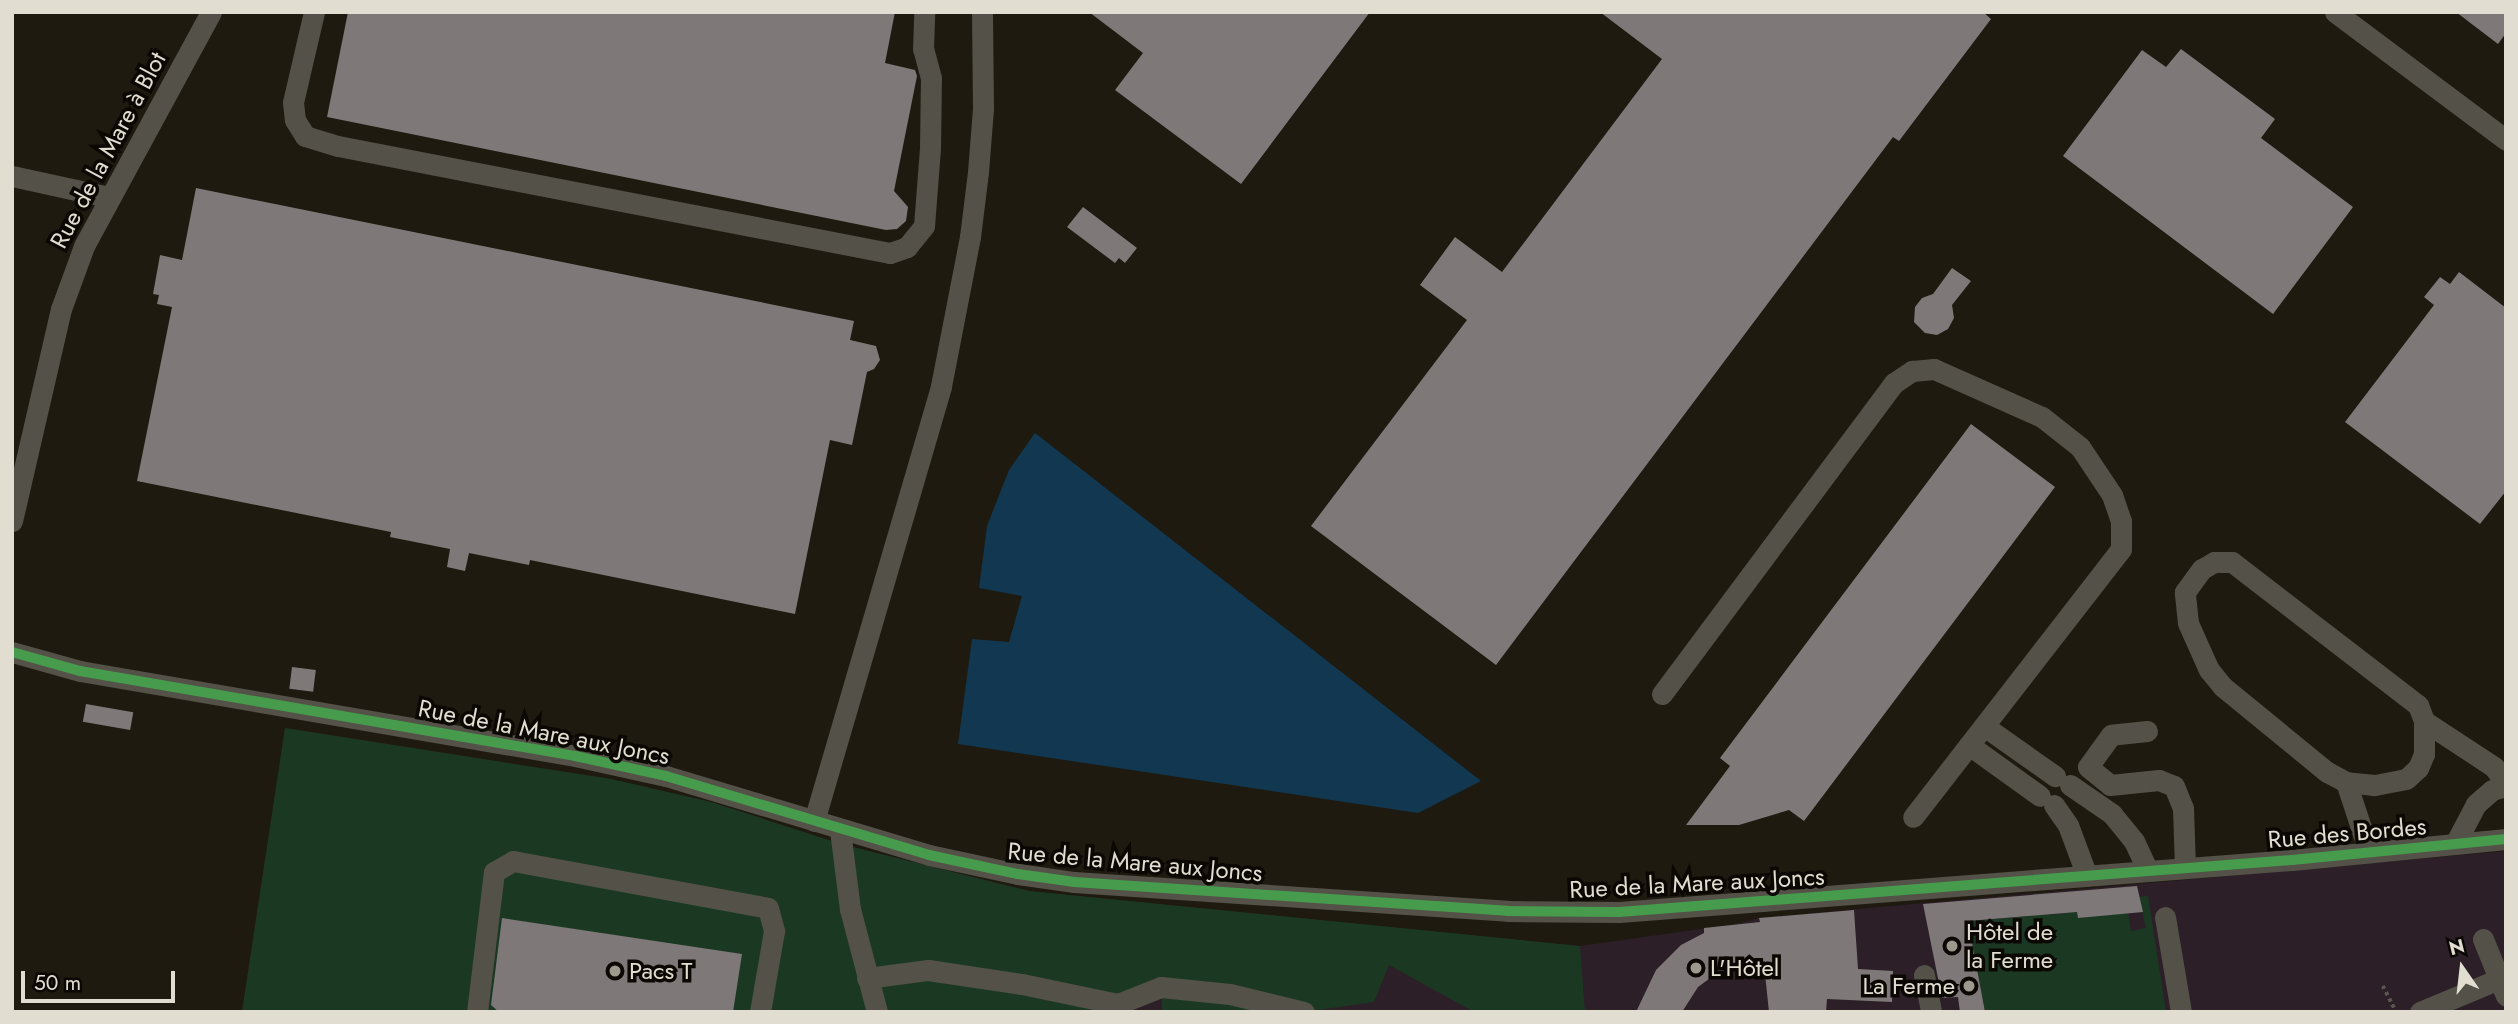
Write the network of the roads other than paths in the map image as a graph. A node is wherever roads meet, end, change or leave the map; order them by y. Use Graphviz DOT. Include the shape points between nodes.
graph roads {
  1 [pos="211,12"];
  2 [pos="314,12"];
  3 [pos="924,12"];
  4 [pos="982,12"];
  5 [pos="2334,12"];
  6 [pos="2506,140"];
  7 [pos="12,176"];
  8 [pos="108,197"];
  9 [pos="12,521"];
  10 [pos="12,652"];
  11 [pos="1662,694"];
  12 [pos="2424,721"];
  13 [pos="1984,726"];
  14 [pos="2147,731"];
  15 [pos="1969,745"];
  16 [pos="2346,782"];
  17 [pos="2506,785"];
  18 [pos="1913,817"];
  19 [pos="814,821"];
  20 [pos="840,830"];
  21 [pos="2506,839"];
  22 [pos="2455,844"];
  23 [pos="2369,852"];
  24 [pos="2189,868"];
  25 [pos="2148,870"];
  26 [pos="2087,876"];
  27 [pos="2165,918"];
  28 [pos="2483,939"];
  29 [pos="1924,975"];
  30 [pos="867,978"];
  31 [pos="2503,984"];
  32 [pos="477,1012"];
  33 [pos="760,1012"];
  34 [pos="877,1012"];
  35 [pos="1304,1012"];
  36 [pos="1931,1012"];
  37 [pos="2180,1012"];
  38 [pos="2420,1012"];
  1 -- 8 [label="street, Rue de la Mare à Blot"];
  2 -- 3 [label="street" via="293,102 295,120 305,136 890,253 907,247 924,226 931,78 923,49"];
  4 -- 19 [label="street" via="978,172 942,386"];
  5 -- 6 [label="street"];
  7 -- 8 [label="street"];
  8 -- 9 [label="street, Rue de la Mare à Blot" via="83,246 61,309"];
  10 -- 19 [label="street, Rue de la Mare aux Joncs" via="92,673 575,756 666,776"];
  11 -- 13 [label="street" via="1894,383 1912,371 1934,369 2042,417 2080,447 2112,495 2121,521 2120,550"];
  12 -- 16 [label="street" via="2424,754 2406,779 2374,785"];
  12 -- 16 [label="street" via="2418,705 2405,693 2232,562 2214,562 2202,569 2185,592 2188,623 2209,670 2223,687 2327,772"];
  12 -- 17 [label="street" via="2494,767"];
  13 -- 15 [label="street"];
  13 -- 25 [label="street" via="2112,814 2134,841"];
  14 -- 24 [label="street" via="2111,735 2088,767 2110,785 2159,780 2174,786 2183,808"];
  15 -- 18 [label="street"];
  15 -- 26 [label="street" via="2047,800 2068,825"];
  16 -- 23 [label="street"];
  17 -- 22 [label="street" via="2476,804"];
  19 -- 20 [label="street, Rue de la Mare aux Joncs"];
  20 -- 26 [label="street, Rue de la Mare aux Joncs" via="976,866 1074,882 1507,911 1686,908"];
  20 -- 30 [label="street" via="850,909"];
  21 -- 22 [label="street, Rue des Bordes"];
  22 -- 23 [label="street, Rue des Bordes"];
  23 -- 24 [label="street, Rue des Bordes"];
  24 -- 25 [label="street, Rue de la Mare aux Joncs"];
  25 -- 26 [label="street, Rue de la Mare aux Joncs"];
  27 -- 37 [label="street"];
  28 -- 31 [label="street"];
  29 -- 36 [label="street"];
  30 -- 34 [label="street"];
  30 -- 35 [label="street" via="928,970 1118,1004 1161,987 1230,994"];
  31 -- 38 [label="street"];
  32 -- 33 [label="street" via="494,872 513,861 768,908 774,931"];
}
